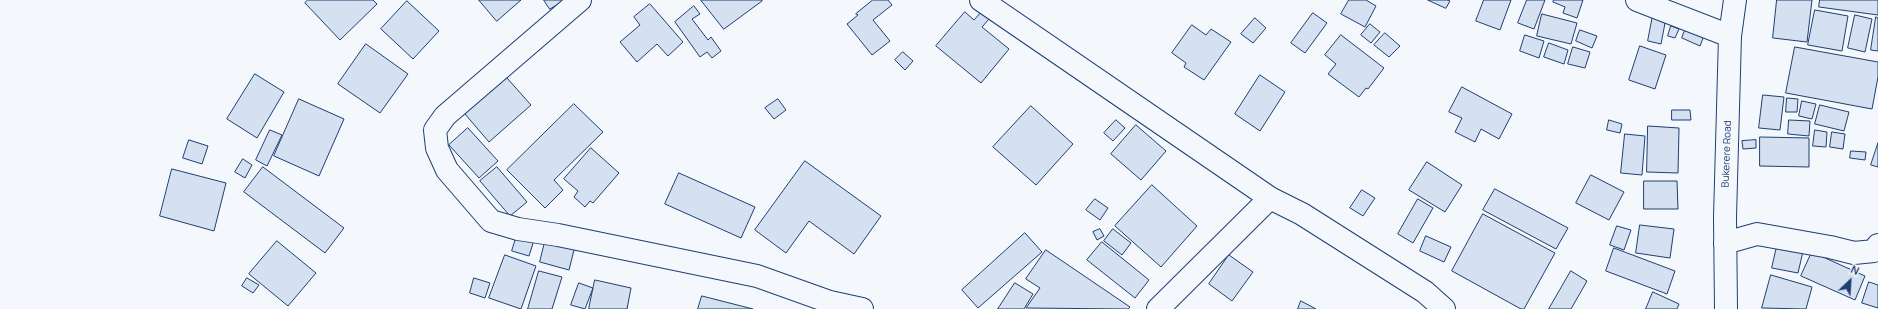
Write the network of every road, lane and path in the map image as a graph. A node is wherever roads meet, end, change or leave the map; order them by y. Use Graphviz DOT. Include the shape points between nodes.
graph roads {
  1 [pos="580,0"];
  2 [pos="981,0"];
  3 [pos="1637,0"];
  4 [pos="1735,0"];
  5 [pos="1730,36"];
  6 [pos="1270,198"];
  7 [pos="1725,244"];
  8 [pos="1878,245"];
  9 [pos="862,309"];
  10 [pos="1158,309"];
  11 [pos="1444,309"];
  12 [pos="1726,309"];
  1 -- 9 [label="street" via="445,116 435,130 437,148 447,170 491,221 518,229 757,276 830,302"];
  2 -- 6 [label="street"];
  3 -- 5 [label="street"];
  4 -- 5 [label="street, Bukerere Road"];
  5 -- 7 [label="street, Bukerere Road"];
  6 -- 10 [label="street"];
  6 -- 11 [label="street" via="1302,214 1367,255 1425,292"];
  7 -- 8 [label="street" via="1757,234 1854,253 1874,252"];
  7 -- 12 [label="street, Bukerere Road"];
}
